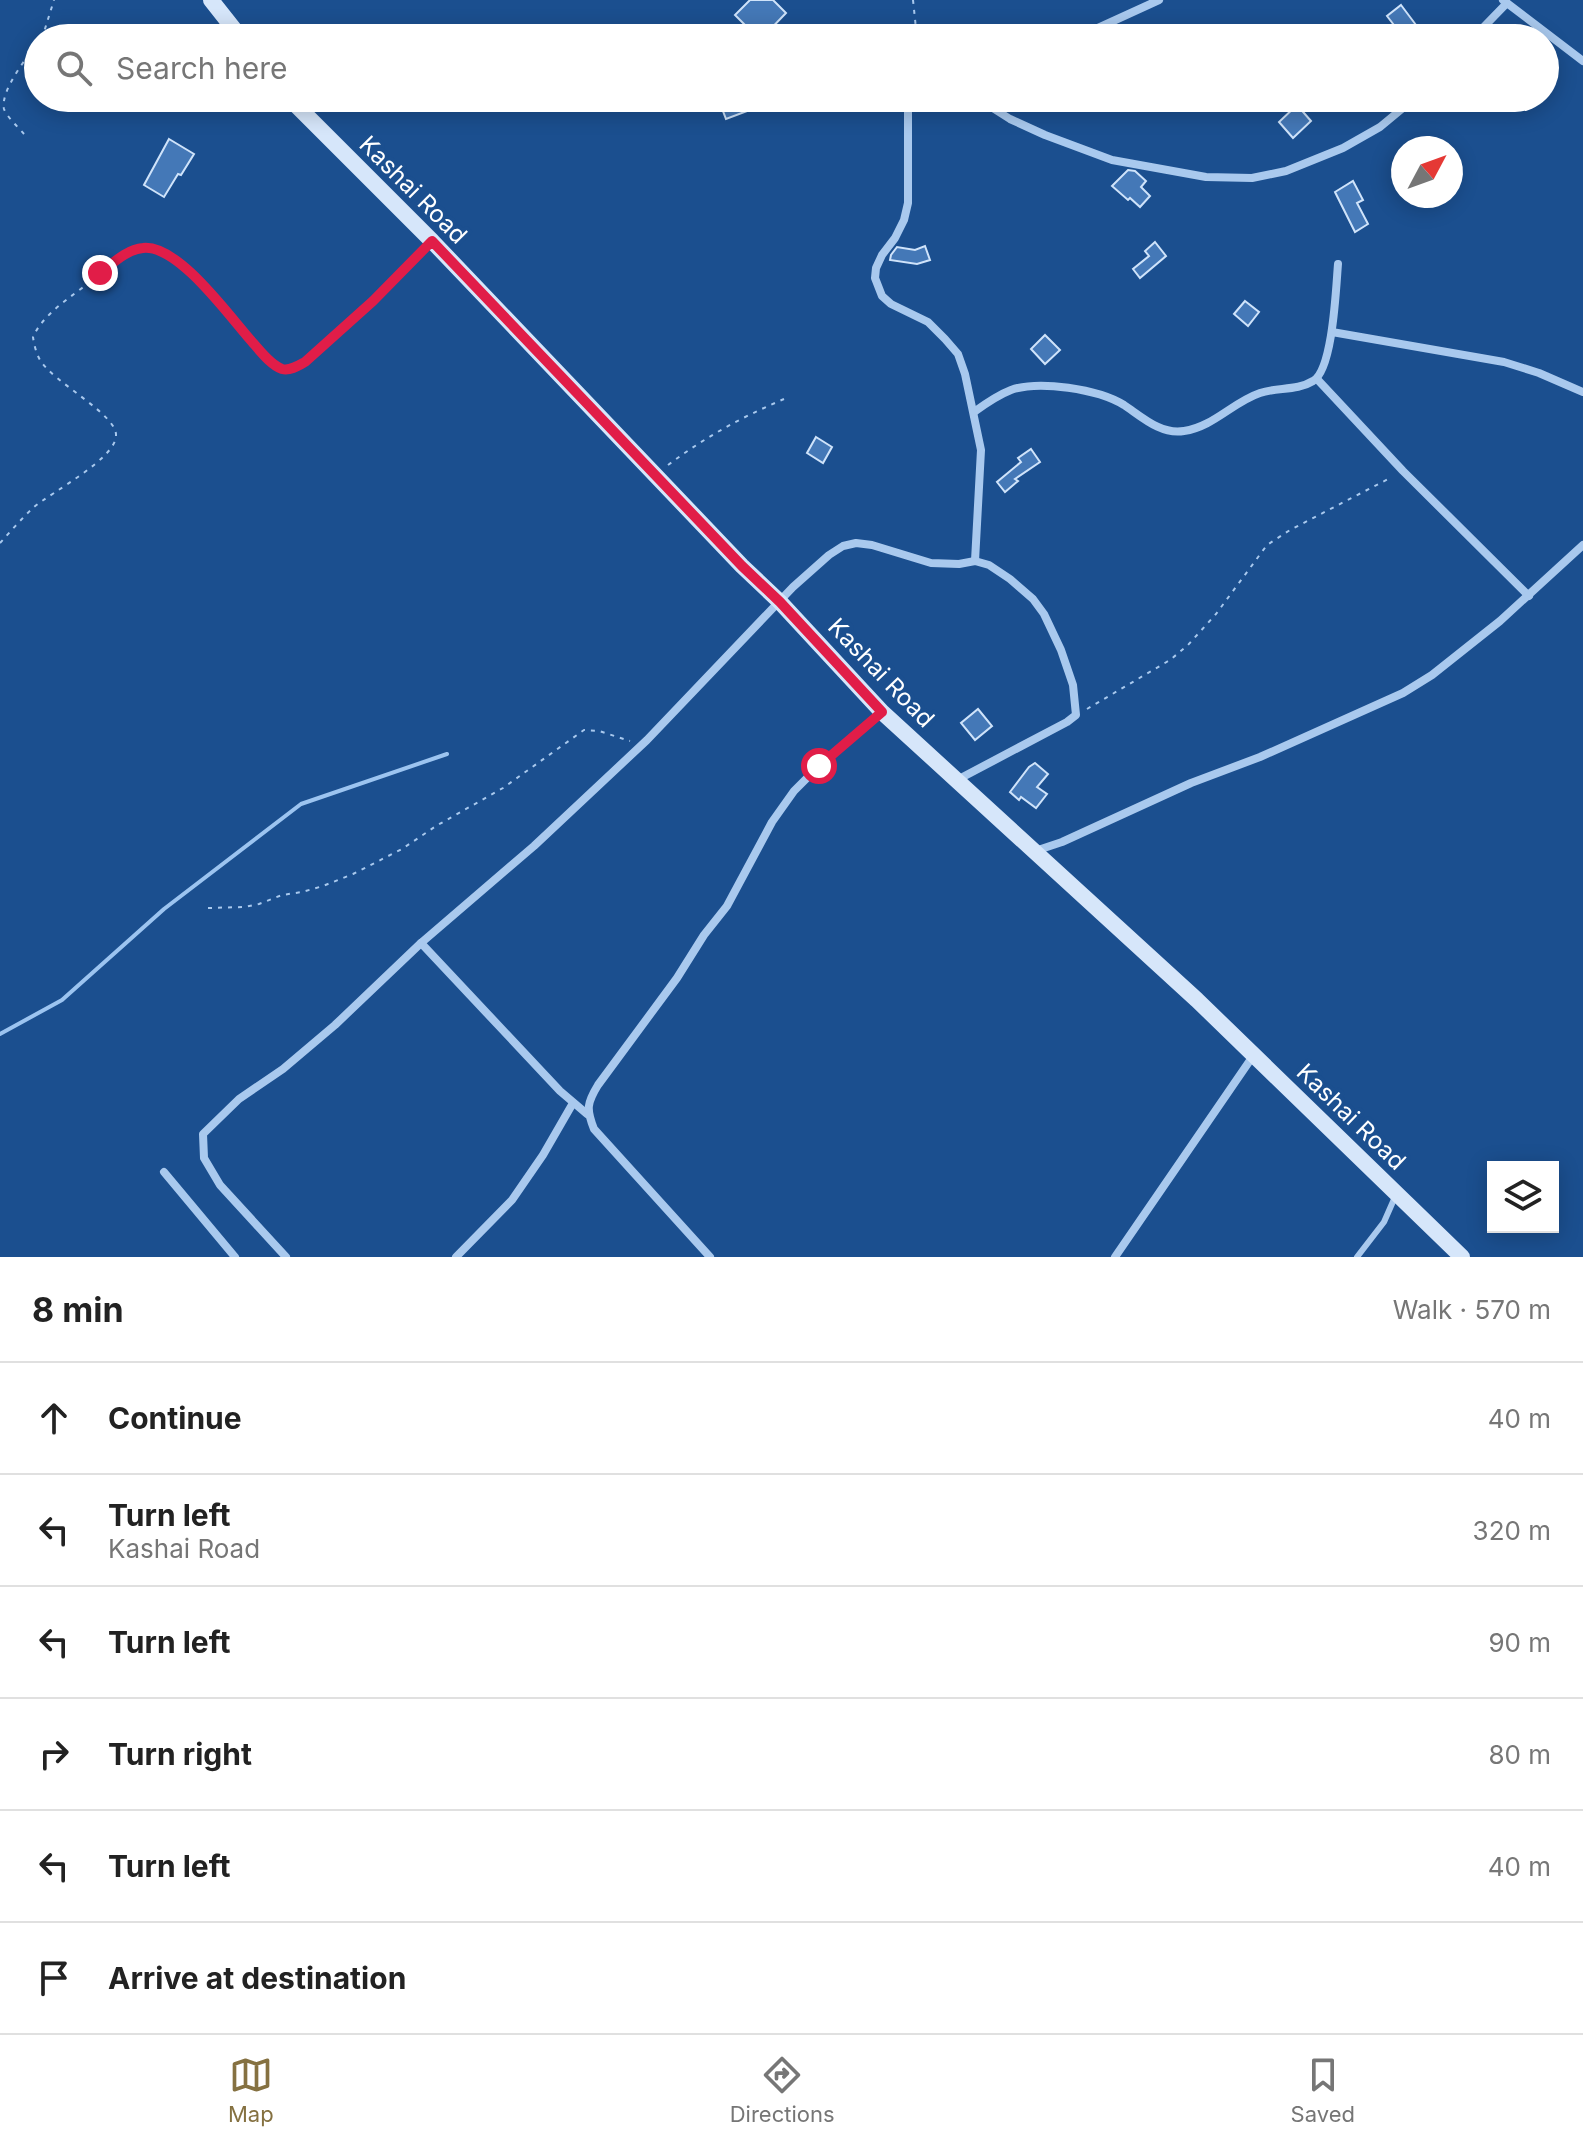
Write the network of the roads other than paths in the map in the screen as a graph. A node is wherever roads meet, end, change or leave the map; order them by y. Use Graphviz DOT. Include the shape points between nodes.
graph roads {
  1 [pos="211,0"];
  2 [pos="1159,0"];
  3 [pos="1505,2"];
  4 [pos="230,24"];
  5 [pos="1107,24"];
  6 [pos="1485,24"];
  7 [pos="1534,24"];
  8 [pos="1559,43"];
  9 [pos="1583,61"];
  10 [pos="303,112"];
  11 [pos="908,112"];
  12 [pos="1001,112"];
  13 [pos="1398,112"];
  14 [pos="1338,264"];
  15 [pos="1332,332"];
  16 [pos="1317,379"];
  17 [pos="1583,392"];
  18 [pos="974,412"];
  19 [pos="1583,545"];
  20 [pos="975,561"];
  21 [pos="1529,596"];
  22 [pos="780,602"];
  23 [pos="882,712"];
  24 [pos="956,780"];
  25 [pos="1035,851"];
  26 [pos="421,943"];
  27 [pos="1253,1056"];
  28 [pos="573,1103"];
  29 [pos="587,1114"];
  30 [pos="164,1172"];
  31 [pos="1396,1194"];
  32 [pos="235,1257"];
  33 [pos="286,1257"];
  34 [pos="456,1257"];
  35 [pos="710,1257"];
  36 [pos="1115,1257"];
  37 [pos="1357,1257"];
  38 [pos="1462,1257"];
  1 -- 4 [label="street"];
  2 -- 5 [label="street"];
  3 -- 6 [label="street"];
  3 -- 7 [label="street"];
  8 -- 9 [label="street"];
  10 -- 22 [label="street, Kashai Road"];
  11 -- 18 [label="street" via="906,213 875,278 882,296 928,322 958,354"];
  12 -- 13 [label="street" via="1112,160 1206,177 1252,178 1343,148"];
  14 -- 15 [label="street"];
  15 -- 16 [label="street"];
  15 -- 17 [label="street" via="1504,362"];
  16 -- 18 [label="street" via="1256,394 1204,426 1182,432 1156,426 1108,396 1087,391 1023,387"];
  16 -- 21 [label="street"];
  18 -- 20 [label="street" via="981,450"];
  19 -- 21 [label="street"];
  20 -- 22 [label="street" via="931,563 856,543 829,555"];
  20 -- 24 [label="street" via="1010,579 1044,614 1073,685 1076,715"];
  21 -- 25 [label="street" via="1403,693"];
  22 -- 23 [label="street, Kashai Road"];
  22 -- 26 [label="street" via="647,740"];
  23 -- 24 [label="street, Kashai Road"];
  23 -- 29 [label="street" via="794,791 727,906 598,1085"];
  24 -- 25 [label="street, Kashai Road"];
  25 -- 27 [label="street, Kashai Road"];
  26 -- 28 [label="street"];
  26 -- 33 [label="street" via="335,1025 239,1099 203,1134 204,1158 220,1185"];
  27 -- 31 [label="street, Kashai Road"];
  27 -- 36 [label="street"];
  28 -- 29 [label="street"];
  28 -- 34 [label="street" via="512,1200"];
  29 -- 35 [label="street" via="594,1129"];
  30 -- 32 [label="street"];
  31 -- 37 [label="lane" via="1384,1222"];
  31 -- 38 [label="street, Kashai Road"];
}
